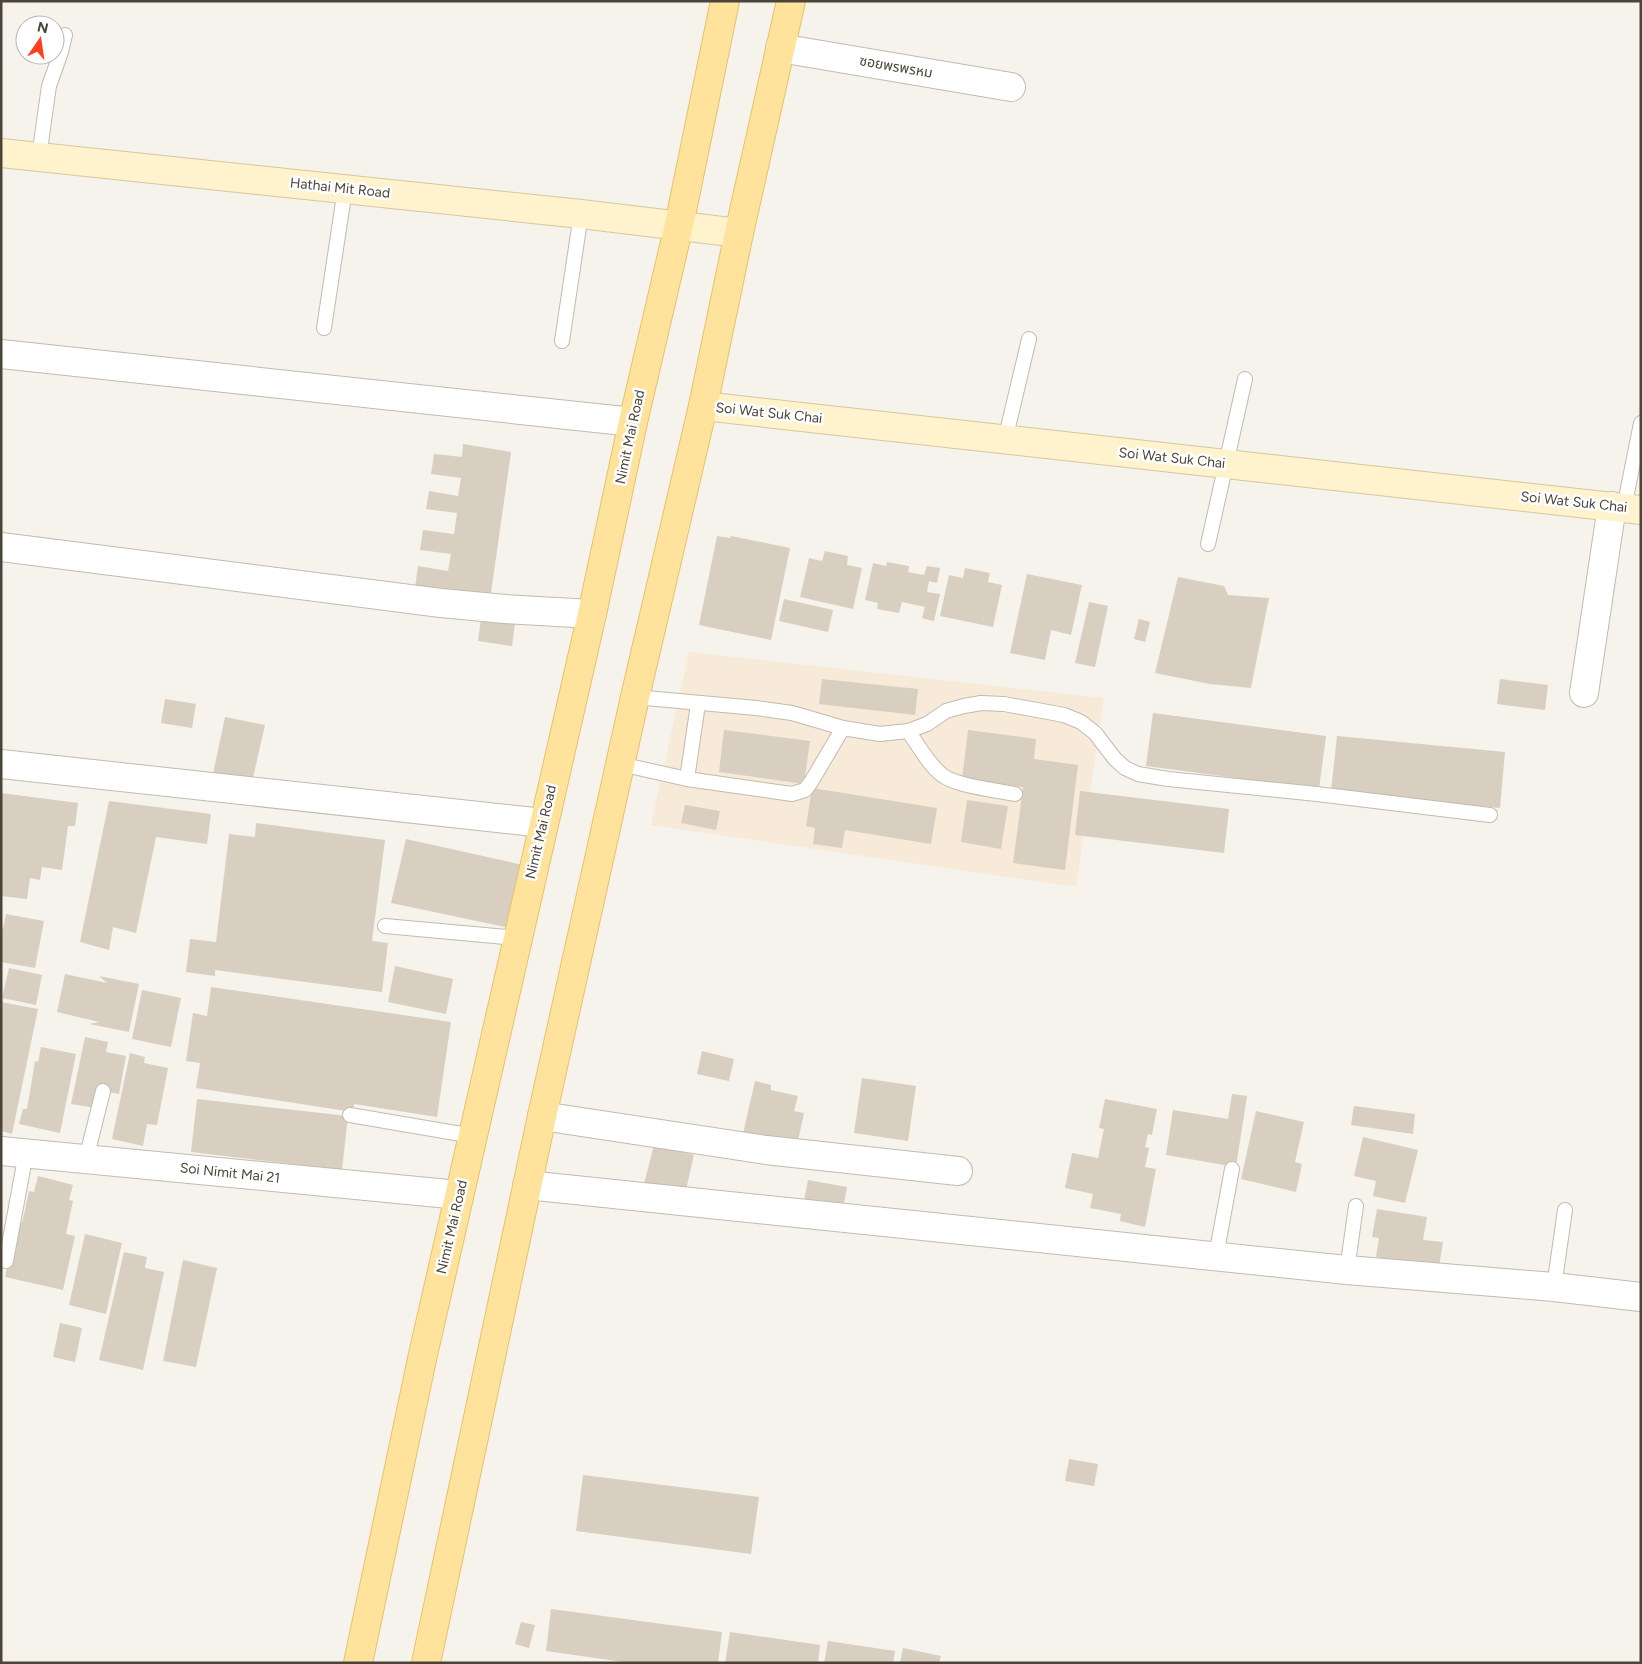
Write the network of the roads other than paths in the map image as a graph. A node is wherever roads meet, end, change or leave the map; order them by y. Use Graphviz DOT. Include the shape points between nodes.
graph roads {
  1 [pos="725,1"];
  2 [pos="791,1"];
  3 [pos="780,48"];
  4 [pos="56,65"];
  5 [pos="1011,87"];
  6 [pos="1,153"];
  7 [pos="39,157"];
  8 [pos="344,189"];
  9 [pos="581,214"];
  10 [pos="679,225"];
  11 [pos="739,233"];
  12 [pos="324,328"];
  13 [pos="1029,339"];
  14 [pos="562,341"];
  15 [pos="1,354"];
  16 [pos="1245,379"];
  17 [pos="702,406"];
  18 [pos="633,422"];
  19 [pos="1641,423"];
  20 [pos="1005,440"];
  21 [pos="1226,464"];
  22 [pos="1625,508"];
  23 [pos="1208,544"];
  24 [pos="1,547"];
  25 [pos="592,614"];
  26 [pos="1584,693"];
  27 [pos="635,697"];
  28 [pos="698,704"];
  29 [pos="842,728"];
  30 [pos="908,731"];
  31 [pos="1,764"];
  32 [pos="620,764"];
  33 [pos="687,779"];
  34 [pos="1015,794"];
  35 [pos="1490,815"];
  36 [pos="543,824"];
  37 [pos="385,926"];
  38 [pos="517,938"];
  39 [pos="103,1091"];
  40 [pos="350,1115"];
  41 [pos="542,1116"];
  42 [pos="472,1136"];
  43 [pos="14,1152"];
  44 [pos="86,1159"];
  45 [pos="1232,1169"];
  46 [pos="958,1171"];
  47 [pos="527,1186"];
  48 [pos="459,1195"];
  49 [pos="1356,1206"];
  50 [pos="1565,1210"];
  51 [pos="1216,1256"];
  52 [pos="6,1261"];
  53 [pos="1347,1270"];
  54 [pos="1554,1287"];
  55 [pos="1641,1297"];
  56 [pos="358,1663"];
  57 [pos="426,1663"];
  1 -- 10 [label="main road, Nimit Mai Road"];
  2 -- 3 [label="main road"];
  3 -- 5 [label="street, ซอยพรพรหม"];
  3 -- 11 [label="main road"];
  4 -- 7 [label="lane" via="49,86"];
  6 -- 7 [label="street, Hathai Mit Road"];
  7 -- 8 [label="street, Hathai Mit Road"];
  8 -- 9 [label="street, Hathai Mit Road"];
  8 -- 12 [label="lane"];
  9 -- 10 [label="street, Hathai Mit Road"];
  9 -- 14 [label="lane"];
  10 -- 11 [label="street, Hathai Mit Road"];
  10 -- 18 [label="main road, Nimit Mai Road"];
  11 -- 17 [label="main road"];
  13 -- 20 [label="lane"];
  15 -- 18 [label="street"];
  16 -- 21 [label="lane"];
  17 -- 20 [label="street, Soi Wat Suk Chai"];
  17 -- 27 [label="main road"];
  18 -- 25 [label="main road, Nimit Mai Road"];
  19 -- 22 [label="lane"];
  20 -- 21 [label="street, Soi Wat Suk Chai"];
  21 -- 22 [label="street, Soi Wat Suk Chai"];
  21 -- 23 [label="lane"];
  22 -- 26 [label="street"];
  24 -- 25 [label="street" via="442,603"];
  25 -- 36 [label="main road, Nimit Mai Road"];
  27 -- 28 [label="lane"];
  27 -- 32 [label="main road"];
  28 -- 29 [label="lane" via="724,704 792,714"];
  28 -- 33 [label="lane"];
  29 -- 30 [label="lane" via="880,734"];
  29 -- 33 [label="lane" via="805,790 792,794"];
  30 -- 34 [label="lane" via="944,776 956,782"];
  30 -- 35 [label="lane" via="927,724 946,711 981,703 1004,704 1064,715 1081,722 1095,733 1115,759 1138,774"];
  31 -- 36 [label="street"];
  32 -- 33 [label="lane"];
  32 -- 41 [label="main road"];
  36 -- 38 [label="main road, Nimit Mai Road"];
  37 -- 38 [label="lane"];
  38 -- 42 [label="main road, Nimit Mai Road"];
  39 -- 44 [label="lane"];
  40 -- 42 [label="lane"];
  41 -- 46 [label="street" via="766,1150"];
  41 -- 47 [label="main road"];
  42 -- 48 [label="main road, Nimit Mai Road"];
  43 -- 44 [label="street, Soi Nimit Mai 21"];
  43 -- 52 [label="lane"];
  44 -- 48 [label="street, Soi Nimit Mai 21"];
  45 -- 51 [label="lane"];
  47 -- 51 [label="street"];
  47 -- 57 [label="main road"];
  48 -- 56 [label="main road, Nimit Mai Road"];
  49 -- 53 [label="lane"];
  50 -- 54 [label="lane"];
  51 -- 53 [label="street"];
  53 -- 54 [label="street"];
  54 -- 55 [label="street"];
}
